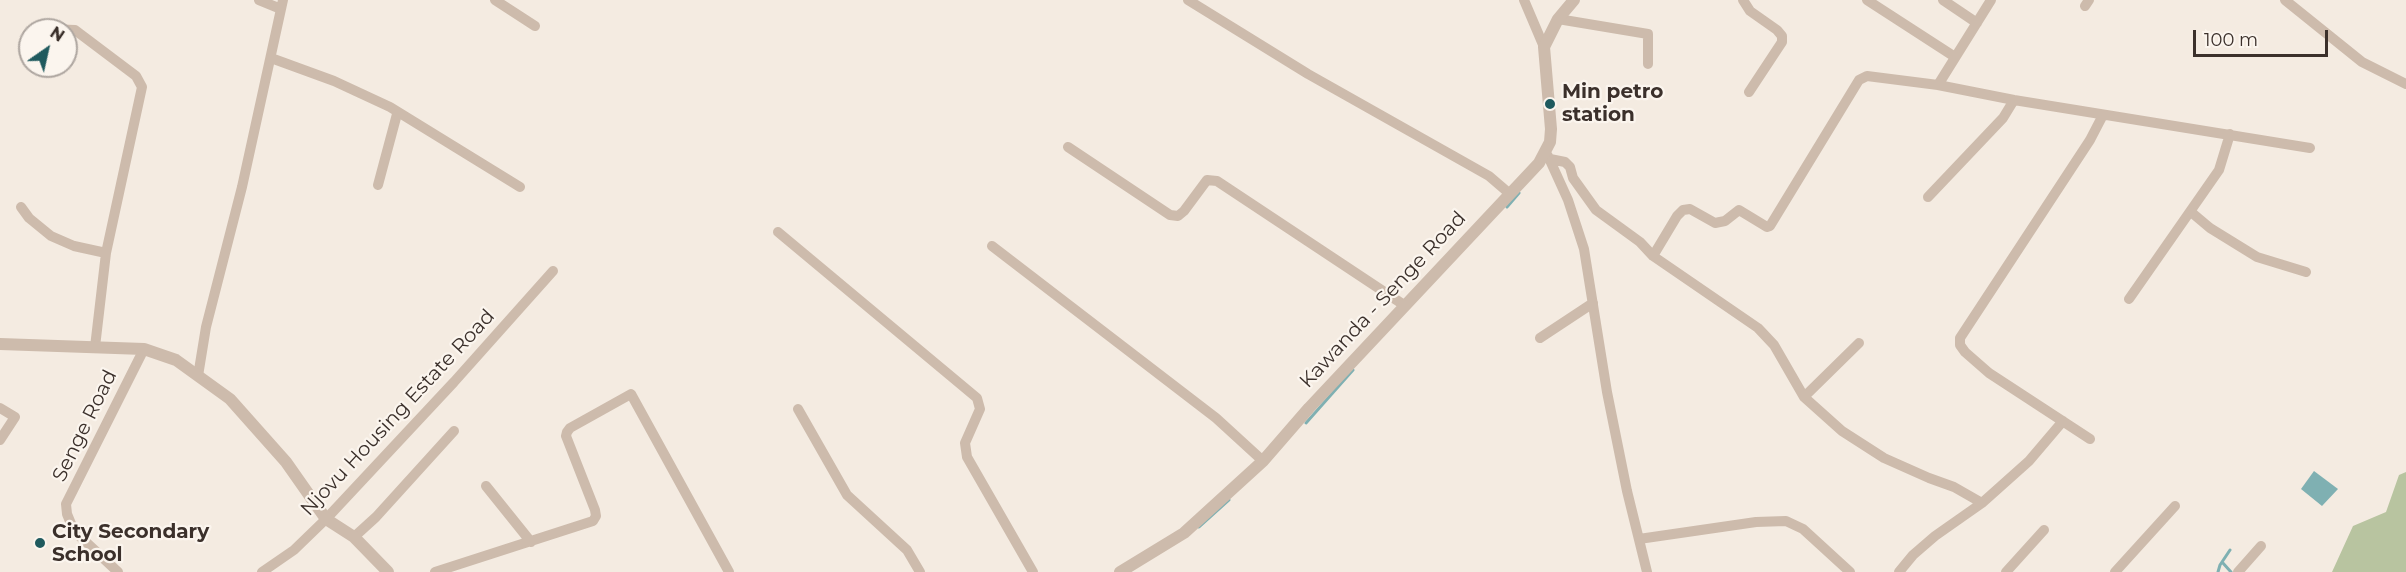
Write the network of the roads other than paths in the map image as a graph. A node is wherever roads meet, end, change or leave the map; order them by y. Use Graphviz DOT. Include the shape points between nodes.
graph roads {
  1 [pos="260,0"];
  2 [pos="495,0"];
  3 [pos="1188,0"];
  4 [pos="1524,0"];
  5 [pos="1574,0"];
  6 [pos="1743,0"];
  7 [pos="1867,0"];
  8 [pos="1943,0"];
  9 [pos="1991,0"];
  10 [pos="2285,0"];
  11 [pos="282,4"];
  12 [pos="1558,19"];
  13 [pos="1977,23"];
  14 [pos="535,26"];
  15 [pos="78,32"];
  16 [pos="1544,47"];
  17 [pos="1955,57"];
  18 [pos="270,58"];
  19 [pos="1648,64"];
  20 [pos="2406,84"];
  21 [pos="1938,85"];
  22 [pos="1749,92"];
  23 [pos="2014,100"];
  24 [pos="398,114"];
  25 [pos="2103,115"];
  26 [pos="2230,134"];
  27 [pos="1068,147"];
  28 [pos="2310,148"];
  29 [pos="1548,156"];
  30 [pos="378,186"];
  31 [pos="520,187"];
  32 [pos="1510,194"];
  33 [pos="1928,197"];
  34 [pos="21,207"];
  35 [pos="2192,212"];
  36 [pos="778,232"];
  37 [pos="992,246"];
  38 [pos="106,253"];
  39 [pos="1653,256"];
  40 [pos="553,271"];
  41 [pos="2306,272"];
  42 [pos="2129,299"];
  43 [pos="1593,303"];
  44 [pos="1404,305"];
  45 [pos="1540,338"];
  46 [pos="1859,343"];
  47 [pos="0,344"];
  48 [pos="95,347"];
  49 [pos="144,349"];
  50 [pos="198,376"];
  51 [pos="1804,397"];
  52 [pos="0,408"];
  53 [pos="798,409"];
  54 [pos="2062,421"];
  55 [pos="454,431"];
  56 [pos="2090,439"];
  57 [pos="0,440"];
  58 [pos="1263,461"];
  59 [pos="486,486"];
  60 [pos="1982,503"];
  61 [pos="2175,506"];
  62 [pos="326,519"];
  63 [pos="2044,530"];
  64 [pos="354,537"];
  65 [pos="1639,539"];
  66 [pos="531,542"];
  67 [pos="2261,546"];
  68 [pos="1124,571"];
  69 [pos="118,572"];
  70 [pos="262,572"];
  71 [pos="388,572"];
  72 [pos="435,572"];
  73 [pos="729,572"];
  74 [pos="920,572"];
  75 [pos="1034,572"];
  76 [pos="1647,572"];
  77 [pos="1850,572"];
  78 [pos="1899,572"];
  79 [pos="2006,572"];
  80 [pos="2115,572"];
  81 [pos="2238,572"];
  1 -- 11 [label="street"];
  2 -- 14 [label="street"];
  3 -- 32 [label="street" via="1308,74 1489,176"];
  4 -- 16 [label="street"];
  5 -- 12 [label="street"];
  6 -- 22 [label="street" via="1750,12 1782,36 1782,42"];
  7 -- 17 [label="street"];
  8 -- 13 [label="street"];
  9 -- 13 [label="street"];
  10 -- 20 [label="street" via="2362,62"];
  11 -- 18 [label="street"];
  12 -- 16 [label="street"];
  12 -- 19 [label="street" via="1648,34"];
  13 -- 17 [label="street"];
  15 -- 38 [label="street" via="136,76 142,87"];
  16 -- 29 [label="street" via="1551,129"];
  17 -- 21 [label="street"];
  18 -- 24 [label="street" via="334,81"];
  18 -- 50 [label="street" via="206,327"];
  21 -- 23 [label="street"];
  21 -- 39 [label="street" via="1874,76 1860,80 1770,226 1739,210 1715,224 1690,209 1683,210"];
  23 -- 25 [label="street"];
  23 -- 33 [label="street" via="2003,118"];
  24 -- 30 [label="street"];
  24 -- 31 [label="street"];
  25 -- 26 [label="street"];
  25 -- 54 [label="street" via="1960,338 1965,352 1989,373"];
  26 -- 28 [label="street"];
  26 -- 35 [label="street" via="2219,170"];
  27 -- 44 [label="street" via="1170,215 1178,216 1184,211 1207,180 1217,181"];
  29 -- 32 [label="street, Kawanda - Senge Road"];
  29 -- 39 [label="street" via="1570,167 1573,178 1596,210"];
  29 -- 43 [label="street" via="1584,249"];
  32 -- 44 [label="street, Kawanda - Senge Road"];
  34 -- 38 [label="street" via="51,236"];
  35 -- 41 [label="street" via="2257,257"];
  35 -- 42 [label="street"];
  36 -- 75 [label="street" via="977,398 980,409 965,442 967,457"];
  37 -- 58 [label="street" via="1216,418"];
  38 -- 48 [label="street"];
  39 -- 51 [label="street" via="1758,328 1774,345"];
  40 -- 62 [label="street, Njovu Housing Estate Road"];
  43 -- 45 [label="street"];
  43 -- 65 [label="street" via="1624,482"];
  44 -- 58 [label="street, Kawanda - Senge Road"];
  46 -- 51 [label="street"];
  47 -- 48 [label="street"];
  48 -- 49 [label="street"];
  49 -- 50 [label="street" via="176,360"];
  49 -- 69 [label="street, Senge Road" via="66,504 74,531"];
  50 -- 62 [label="street" via="230,399 286,462"];
  51 -- 60 [label="street" via="1842,431 1884,458"];
  52 -- 57 [label="street" via="15,417"];
  53 -- 74 [label="street" via="847,495 907,549"];
  54 -- 56 [label="street"];
  54 -- 60 [label="street" via="2029,461"];
  55 -- 64 [label="street"];
  58 -- 68 [label="street, Kawanda - Senge Road" via="1184,533"];
  59 -- 66 [label="street"];
  60 -- 78 [label="street" via="1935,536"];
  61 -- 80 [label="street"];
  62 -- 64 [label="street"];
  62 -- 70 [label="street, Njovu Housing Estate Road" via="294,550"];
  63 -- 79 [label="street"];
  64 -- 71 [label="street"];
  65 -- 76 [label="street"];
  65 -- 77 [label="street" via="1786,521 1803,529"];
  66 -- 72 [label="street"];
  66 -- 73 [label="street" via="594,519 595,510 567,432 631,394"];
  67 -- 81 [label="street"];
}
